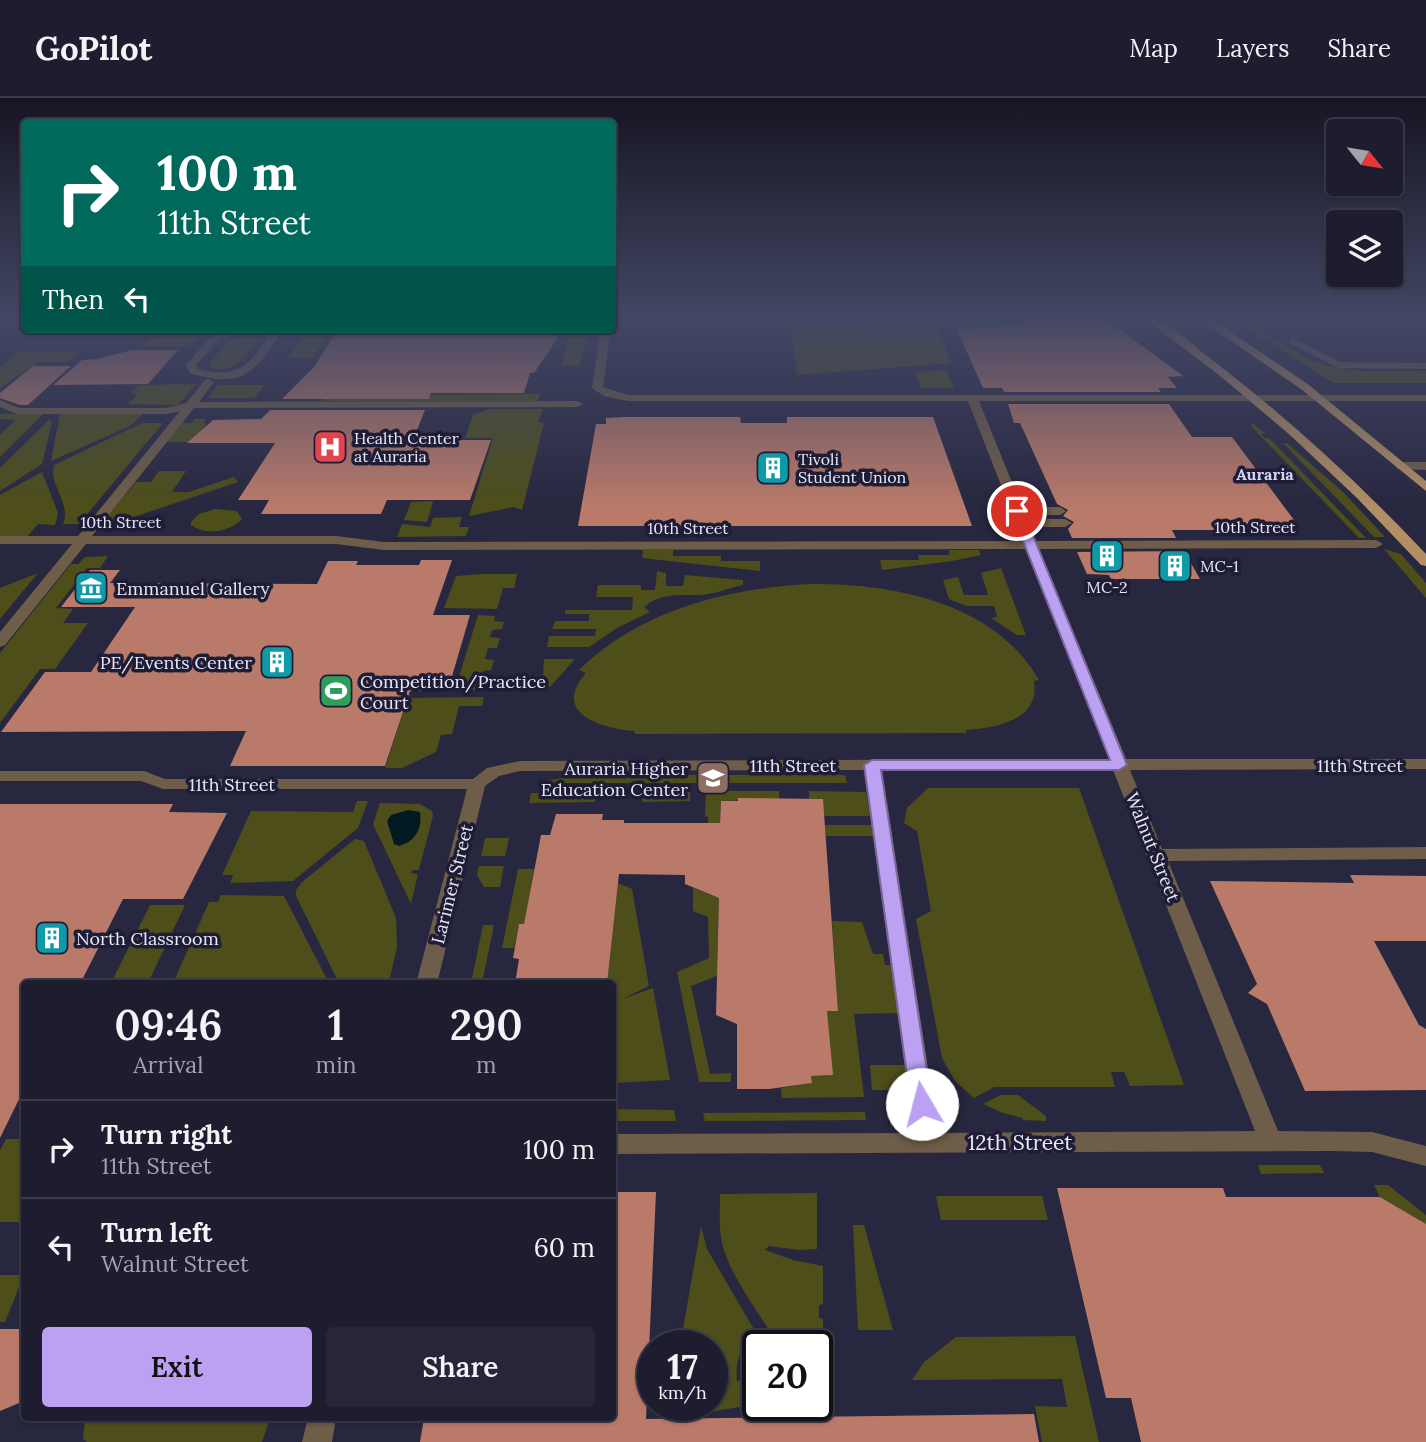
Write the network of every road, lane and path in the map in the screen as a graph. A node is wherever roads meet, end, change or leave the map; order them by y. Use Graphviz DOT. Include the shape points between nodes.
graph roads {
  1 [pos="597,381"];
  2 [pos="1233,381"];
  3 [pos="1294,381"];
  4 [pos="209,382"];
  5 [pos="972,398"];
  6 [pos="1426,398"];
  7 [pos="1257,399"];
  8 [pos="1321,399"];
  9 [pos="0,402"];
  10 [pos="577,404"];
  11 [pos="191,405"];
  12 [pos="1401,466"];
  13 [pos="1426,466"];
  14 [pos="1426,487"];
  15 [pos="1020,517"];
  16 [pos="1062,517"];
  17 [pos="0,540"];
  18 [pos="82,540"];
  19 [pos="1376,544"];
  20 [pos="1031,545"];
  21 [pos="1426,562"];
  22 [pos="0,642"];
  23 [pos="1426,764"];
  24 [pos="872,765"];
  25 [pos="1119,765"];
  26 [pos="0,776"];
  27 [pos="477,784"];
  28 [pos="1426,853"];
  29 [pos="1155,855"];
  30 [pos="427,980"];
  31 [pos="1270,1140"];
  32 [pos="927,1142"];
  33 [pos="616,1144"];
  34 [pos="1426,1156"];
  35 [pos="321,1421"];
  36 [pos="317,1442"];
  1 -- 5 [label="street" via="597,388 628,398"];
  2 -- 7 [label="main road"];
  3 -- 8 [label="main road"];
  4 -- 11 [label="street"];
  5 -- 7 [label="street"];
  5 -- 15 [label="street, Walnut Street"];
  6 -- 8 [label="street"];
  7 -- 8 [label="street"];
  7 -- 21 [label="main road" via="1391,523"];
  8 -- 12 [label="main road"];
  9 -- 11 [label="street" via="17,411 166,411"];
  10 -- 11 [label="street"];
  11 -- 18 [label="street"];
  12 -- 13 [label="street"];
  12 -- 14 [label="main road"];
  15 -- 16 [label="street"];
  15 -- 20 [label="street, Walnut Street"];
  17 -- 18 [label="street, 10th Street"];
  18 -- 20 [label="street, 10th Street" via="336,540 384,547"];
  18 -- 22 [label="street"];
  19 -- 20 [label="street, 10th Street"];
  20 -- 25 [label="street, Walnut Street"];
  23 -- 25 [label="street, 11th Street"];
  24 -- 25 [label="street, 11th Street"];
  24 -- 27 [label="street, 11th Street" via="520,766 494,772"];
  24 -- 32 [label="street"];
  25 -- 29 [label="street, Walnut Street"];
  26 -- 27 [label="street, 11th Street" via="144,776 163,784"];
  27 -- 30 [label="street, Larimer Street"];
  28 -- 29 [label="street"];
  29 -- 31 [label="street, Walnut Street"];
  31 -- 32 [label="street, 12th Street"];
  31 -- 34 [label="street, 12th Street" via="1371,1142"];
  32 -- 33 [label="street, 12th Street"];
  35 -- 36 [label="street"];
}
